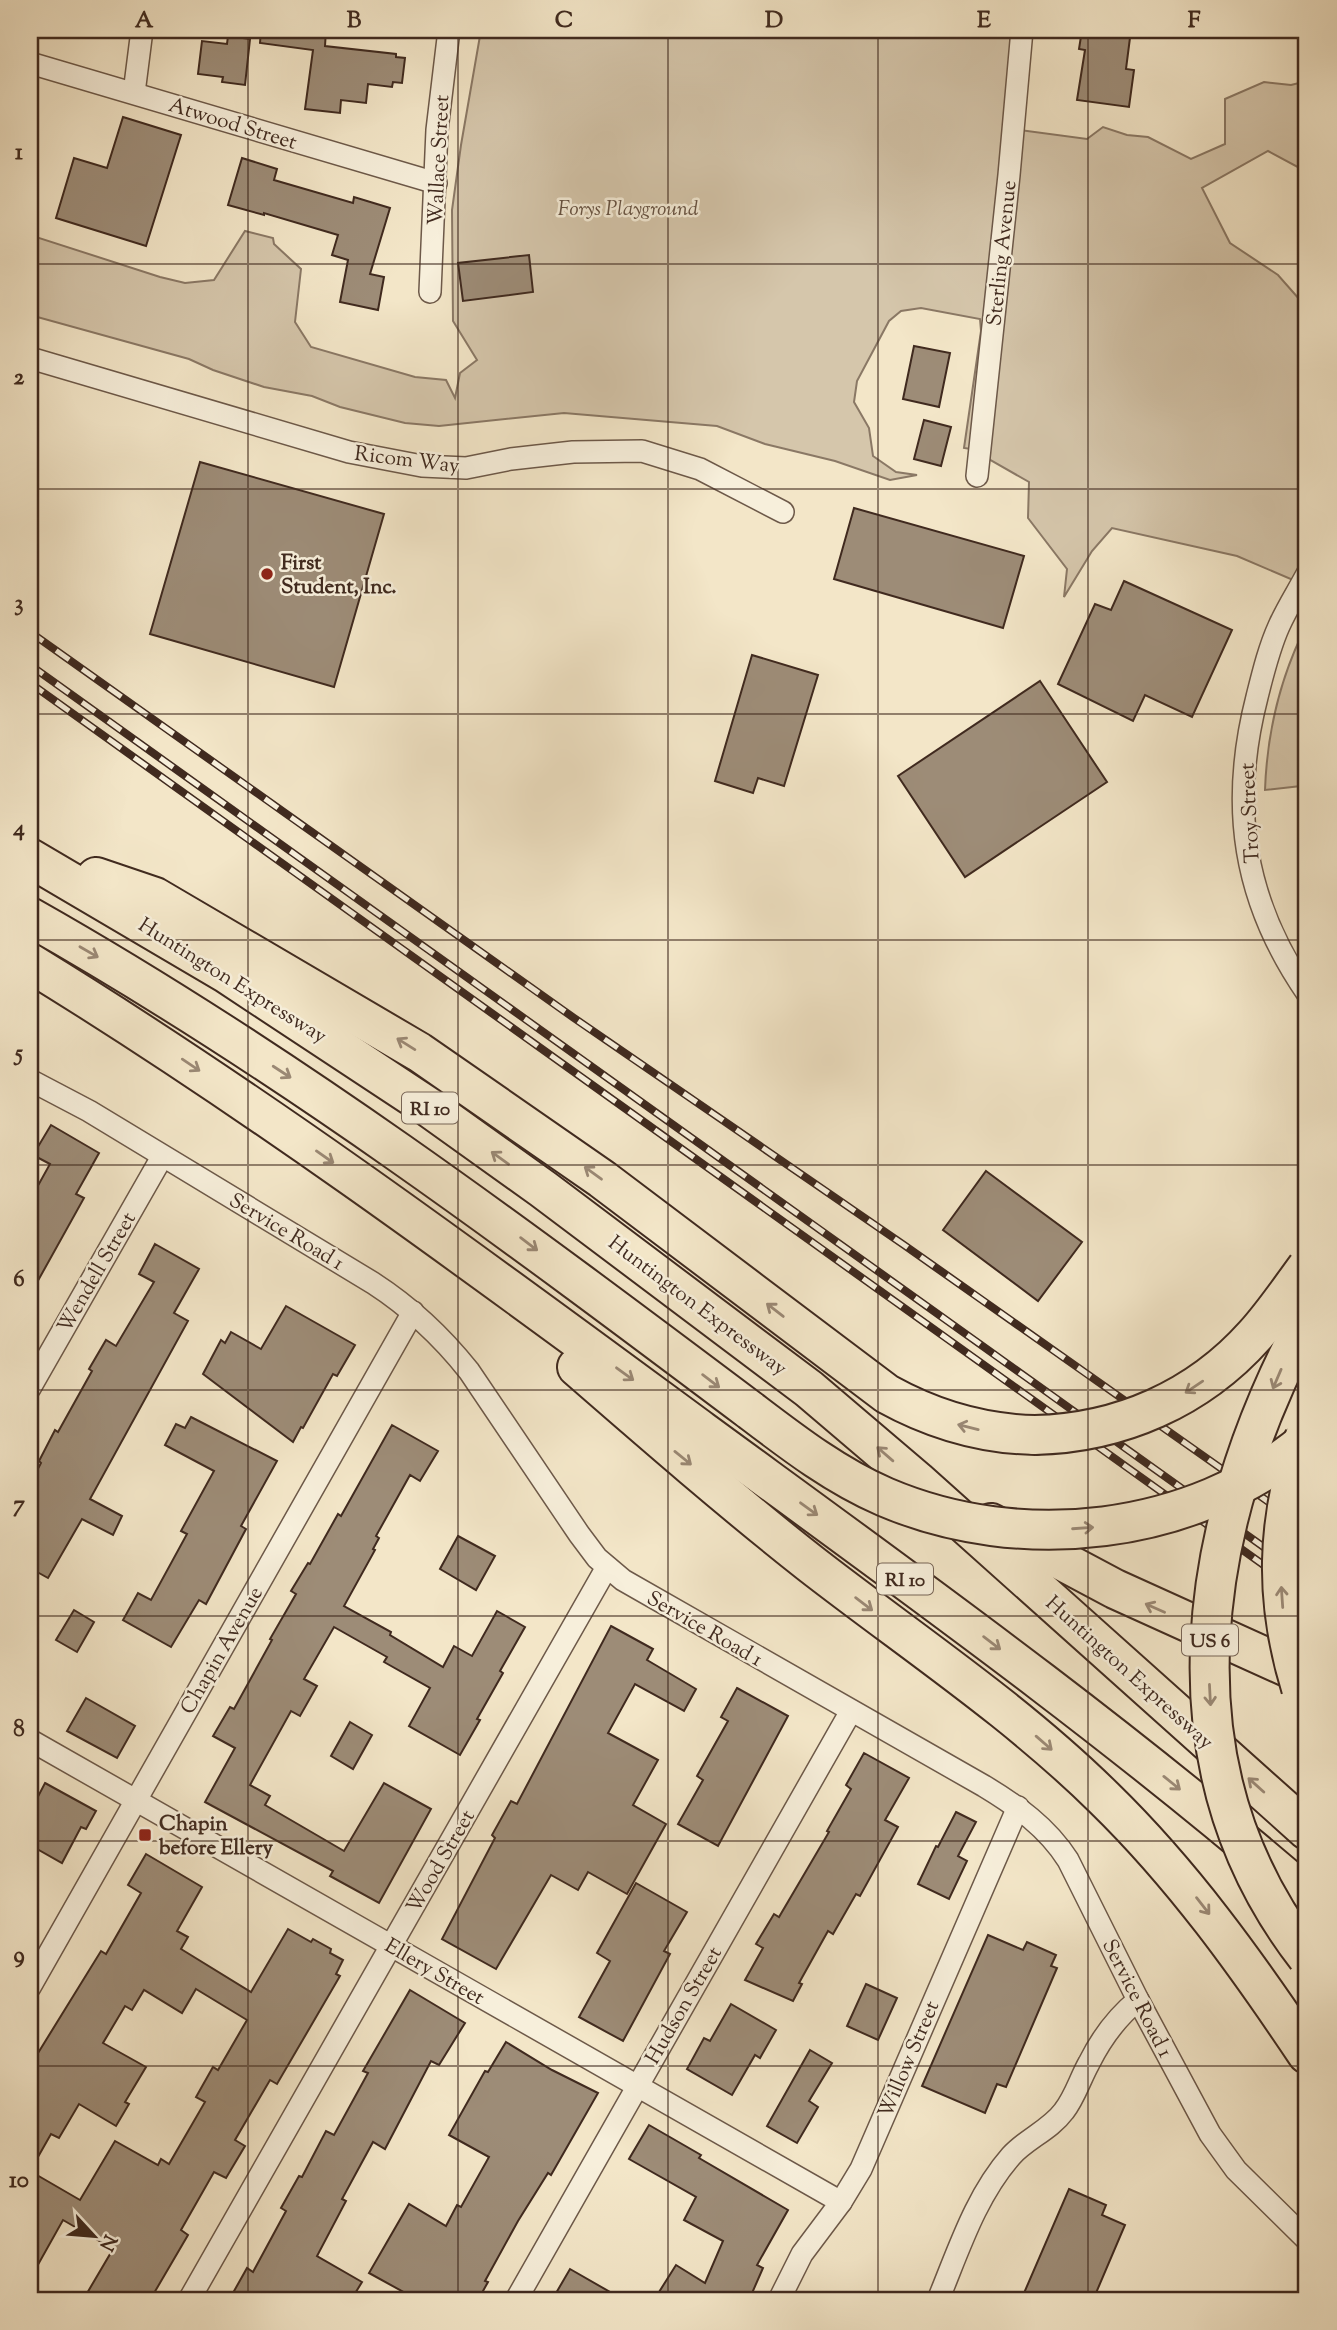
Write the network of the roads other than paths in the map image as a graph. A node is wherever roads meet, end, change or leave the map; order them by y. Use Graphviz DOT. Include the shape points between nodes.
graph roads {
  1 [pos="142,30"];
  2 [pos="449,30"];
  3 [pos="1022,30"];
  4 [pos="30,63"];
  5 [pos="134,93"];
  6 [pos="436,183"];
  7 [pos="430,292"];
  8 [pos="30,358"];
  9 [pos="977,476"];
  10 [pos="783,512"];
  11 [pos="1307,574"];
  12 [pos="30,857"];
  13 [pos="30,918"];
  14 [pos="30,963"];
  15 [pos="30,986"];
  16 [pos="1307,993"];
  17 [pos="146,1036"];
  18 [pos="30,1080"];
  19 [pos="162,1157"];
  20 [pos="1307,1267"];
  21 [pos="491,1276"];
  22 [pos="413,1312"];
  23 [pos="1307,1318"];
  24 [pos="30,1388"];
  25 [pos="1307,1430"];
  26 [pos="1307,1440"];
  27 [pos="917,1481"];
  28 [pos="607,1567"];
  29 [pos="1305,1690"];
  30 [pos="851,1711"];
  31 [pos="30,1740"];
  32 [pos="135,1800"];
  33 [pos="1018,1807"];
  34 [pos="1307,1830"];
  35 [pos="1307,1896"];
  36 [pos="391,1946"];
  37 [pos="1307,1957"];
  38 [pos="30,1987"];
  39 [pos="1138,2000"];
  40 [pos="1307,2054"];
  41 [pos="637,2086"];
  42 [pos="841,2202"];
  43 [pos="1307,2240"];
  44 [pos="189,2300"];
  45 [pos="516,2300"];
  46 [pos="779,2300"];
  47 [pos="938,2300"];
  1 -- 5 [label="street"];
  2 -- 6 [label="street, Wallace Street"];
  3 -- 9 [label="street, Sterling Avenue"];
  4 -- 5 [label="street, Atwood Street"];
  5 -- 6 [label="street, Atwood Street"];
  6 -- 7 [label="street, Wallace Street"];
  8 -- 10 [label="street, Ricom Way" via="349,453 396,462 466,468 573,452 642,451 700,469"];
  11 -- 16 [label="street, Troy Street" via="1265,664 1246,747 1244,810 1251,873 1266,920"];
  20 -- 12 [label="highway, one-way, bridge" via="1240,1350 1212,1375 1147,1413 1111,1425 1035,1435 998,1433 931,1416 887,1394 602,1179 408,1045 156,897"];
  27 -- 12 [label="highway, Huntington Expressway / RI 10, one-way" via="798,1381 427,1106 227,974"];
  13 -- 26 [label="highway, one-way, bridge" via="331,1104 503,1225 820,1461 883,1496 981,1525 1025,1530 1088,1528 1131,1522 1205,1500 1282,1459"];
  14 -- 17 [label="highway, RI 10"];
  15 -- 17 [label="highway"];
  17 -- 21 [label="highway, RI 10, one-way"];
  18 -- 19 [label="street, Service Road 1"];
  19 -- 22 [label="street, Service Road 1" via="373,1283"];
  19 -- 24 [label="street, Wendell Street"];
  21 -- 35 [label="highway, RI 10, one-way" via="1059,1694"];
  21 -- 40 [label="highway, one-way" via="570,1361 652,1432 800,1555 1071,1766 1138,1831 1200,1903"];
  22 -- 28 [label="street, Service Road 1" via="464,1365 579,1534"];
  22 -- 32 [label="street, Chapin Avenue"];
  23 -- 37 [label="highway, US 6, one-way, bridge" via="1261,1417 1238,1484 1216,1577 1209,1659 1214,1742 1231,1813 1258,1880"];
  29 -- 25 [label="highway, one-way, bridge" via="1284,1620 1281,1553 1292,1482"];
  29 -- 27 [label="highway, one-way"];
  34 -- 27 [label="highway, Huntington Expressway / RI 10, one-way"];
  28 -- 30 [label="street, Service Road 1" via="642,1592"];
  28 -- 36 [label="street, Wood Street"];
  30 -- 33 [label="street, Service Road 1"];
  30 -- 41 [label="street, Hudson Street"];
  31 -- 32 [label="street, Ellery Street"];
  32 -- 36 [label="street, Ellery Street"];
  32 -- 38 [label="street, Chapin Avenue"];
  33 -- 39 [label="street, Service Road 1" via="1047,1832 1068,1860"];
  33 -- 42 [label="street, Willow Street" via="861,2169"];
  36 -- 41 [label="street, Ellery Street"];
  36 -- 44 [label="street, Wood Street"];
  39 -- 43 [label="street, Service Road 1" via="1223,2154"];
  39 -- 47 [label="street" via="1100,2043 1064,2111 1021,2145 996,2176"];
  41 -- 42 [label="street, Ellery Street"];
  41 -- 45 [label="street, Hudson Street"];
  42 -- 46 [label="street, Willow Street" via="802,2254"];
}
